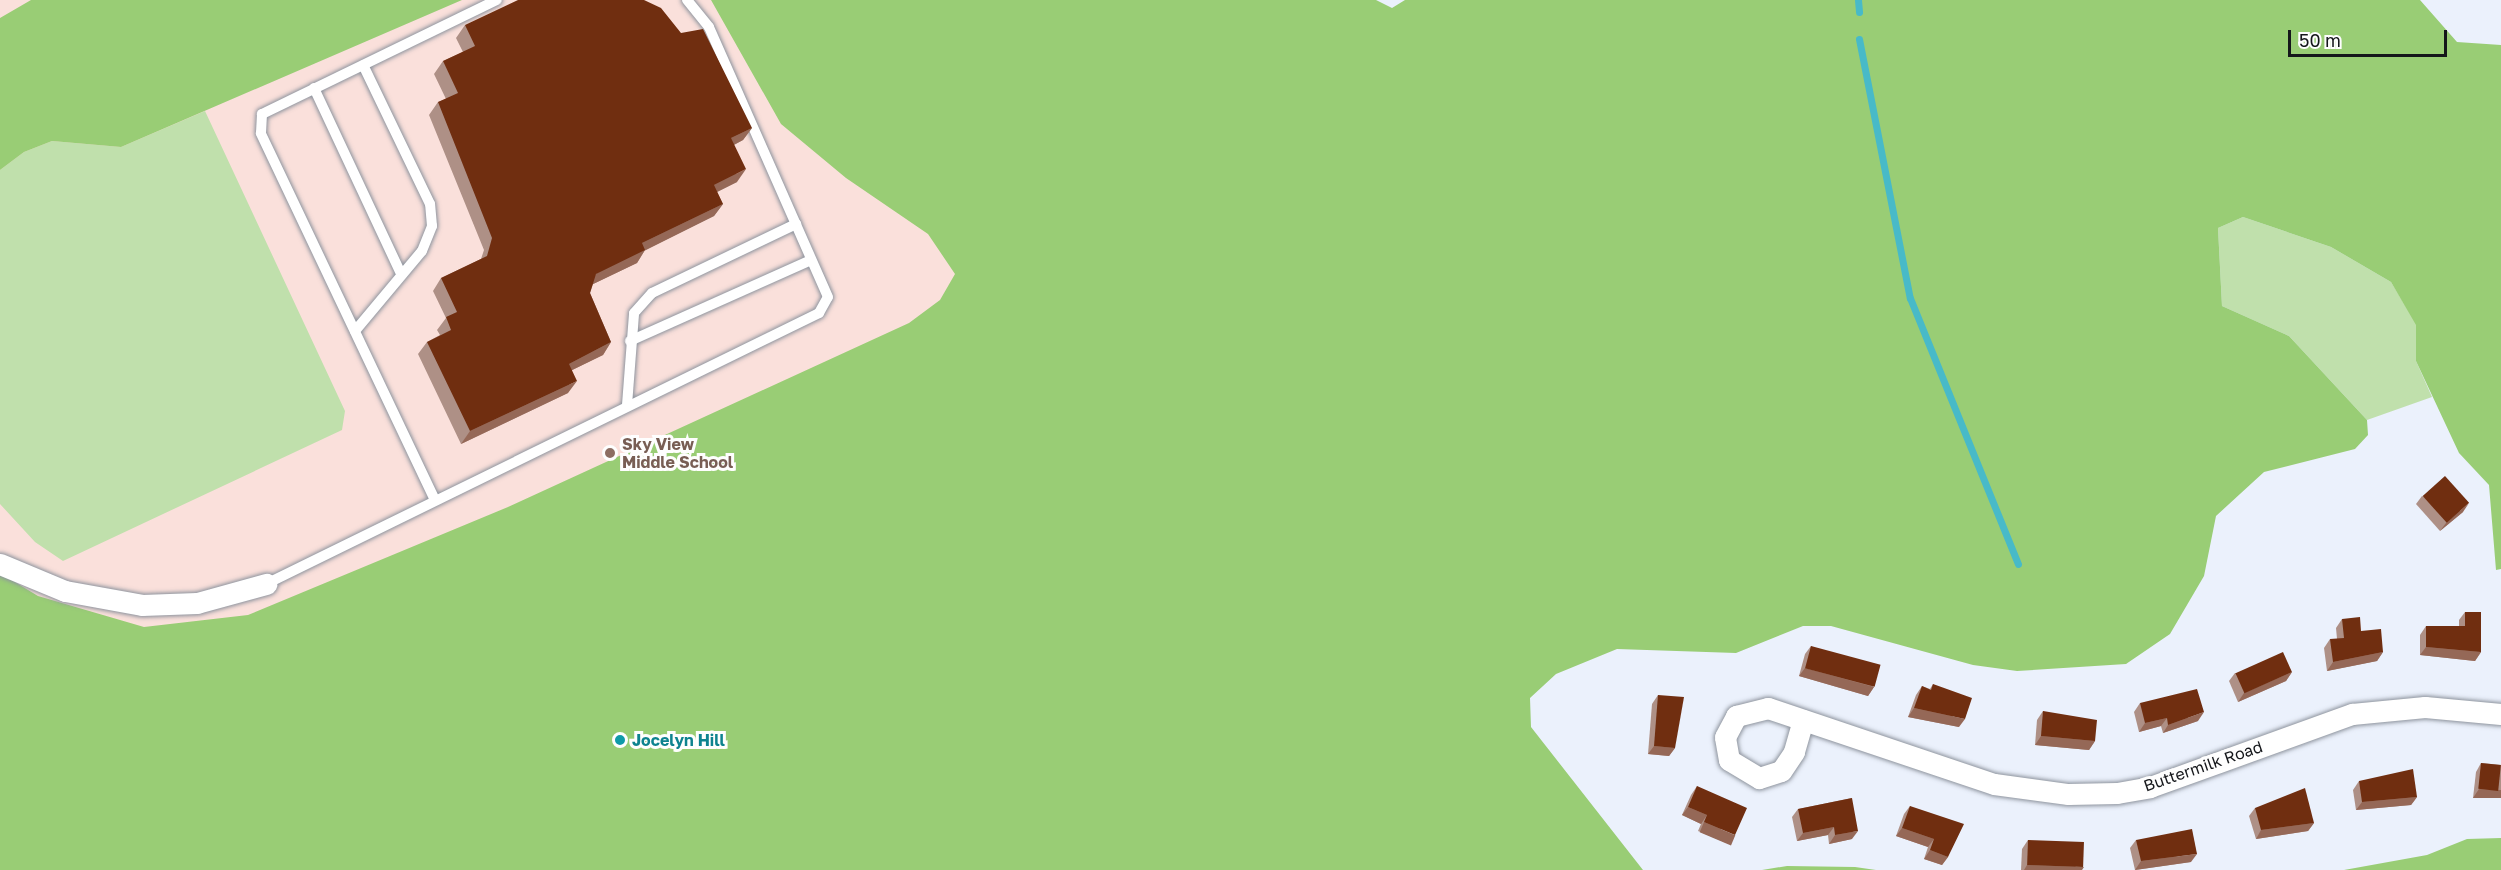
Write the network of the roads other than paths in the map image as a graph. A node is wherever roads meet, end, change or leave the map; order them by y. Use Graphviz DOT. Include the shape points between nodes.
graph roads {
  1 [pos="498,0"];
  2 [pos="687,0"];
  3 [pos="363,65"];
  4 [pos="314,88"];
  5 [pos="796,224"];
  6 [pos="811,260"];
  7 [pos="400,272"];
  8 [pos="355,331"];
  9 [pos="630,341"];
  10 [pos="627,405"];
  11 [pos="434,498"];
  12 [pos="0,564"];
  13 [pos="266,584"];
  14 [pos="2501,714"];
  15 [pos="1803,720"];
  1 -- 3 [label="lane"];
  2 -- 5 [label="lane" via="709,27"];
  3 -- 4 [label="lane"];
  3 -- 7 [label="lane" via="430,204 432,226 422,251"];
  4 -- 7 [label="lane"];
  4 -- 8 [label="lane" via="261,114 261,133"];
  5 -- 6 [label="lane"];
  5 -- 9 [label="lane" via="652,293 634,313"];
  6 -- 9 [label="lane"];
  6 -- 10 [label="lane" via="828,297 819,313"];
  7 -- 8 [label="lane"];
  8 -- 11 [label="lane"];
  9 -- 10 [label="lane"];
  10 -- 11 [label="lane"];
  11 -- 13 [label="lane"];
  12 -- 13 [label="street" via="65,591 142,605 197,603"];
  14 -- 15 [label="street, Buttermilk Road" via="2425,706 2352,714 2150,787 2068,794 1962,775"];
}
